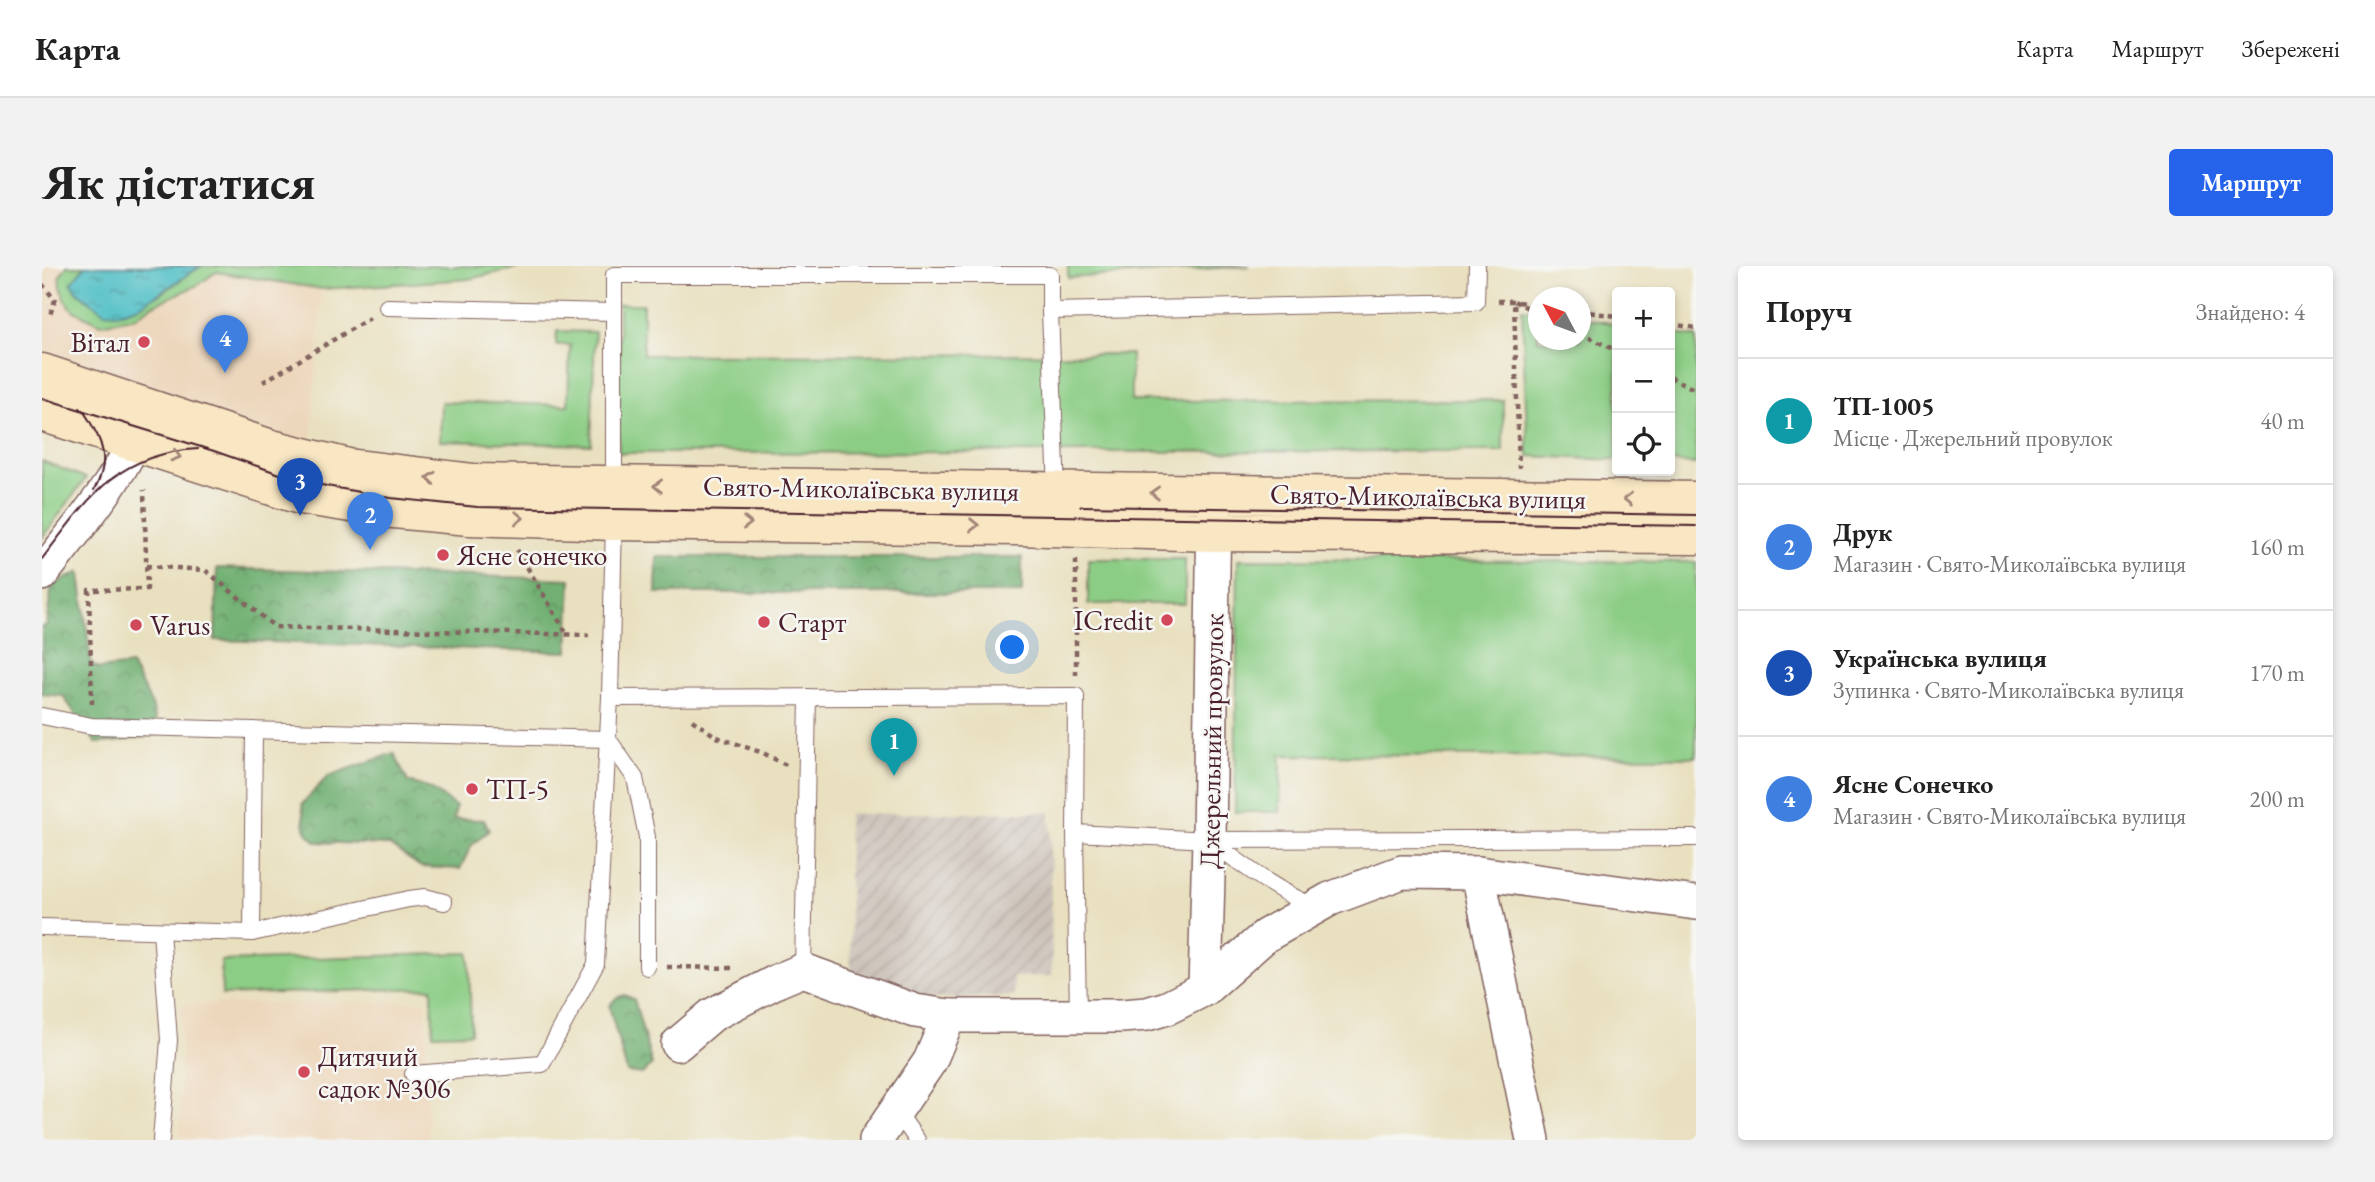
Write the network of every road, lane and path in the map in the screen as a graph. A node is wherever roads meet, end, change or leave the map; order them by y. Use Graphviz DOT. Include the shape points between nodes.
graph roads {
  1 [pos="1477,266"];
  2 [pos="42,284"];
  3 [pos="1514,301"];
  4 [pos="1476,302"];
  5 [pos="1528,303"];
  6 [pos="387,307"];
  7 [pos="1528,308"];
  8 [pos="613,312"];
  9 [pos="1050,312"];
  10 [pos="1591,312"];
  11 [pos="50,315"];
  12 [pos="1612,315"];
  13 [pos="1675,325"];
  14 [pos="1696,328"];
  15 [pos="1591,339"];
  16 [pos="1613,350"];
  17 [pos="42,373"];
  18 [pos="1675,380"];
  19 [pos="263,382"];
  20 [pos="1696,390"];
  21 [pos="42,412"];
  22 [pos="142,425"];
  23 [pos="1506,469"];
  24 [pos="143,481"];
  25 [pos="1214,494"];
  26 [pos="1696,501"];
  27 [pos="614,503"];
  28 [pos="1064,515"];
  29 [pos="1214,532"];
  30 [pos="1696,535"];
  31 [pos="515,545"];
  32 [pos="146,566"];
  33 [pos="42,574"];
  34 [pos="567,634"];
  35 [pos="611,635"];
  36 [pos="1076,696"];
  37 [pos="808,697"];
  38 [pos="610,698"];
  39 [pos="661,698"];
  40 [pos="42,716"];
  41 [pos="92,726"];
  42 [pos="254,731"];
  43 [pos="608,739"];
  44 [pos="807,776"];
  45 [pos="1075,832"];
  46 [pos="1696,838"];
  47 [pos="1209,840"];
  48 [pos="1478,873"];
  49 [pos="444,902"];
  50 [pos="1696,903"];
  51 [pos="1316,907"];
  52 [pos="42,927"];
  53 [pos="161,931"];
  54 [pos="252,933"];
  55 [pos="647,967"];
  56 [pos="742,968"];
  57 [pos="803,970"];
  58 [pos="1205,989"];
  59 [pos="1078,1015"];
  60 [pos="949,1016"];
  61 [pos="678,1044"];
  62 [pos="413,1074"];
  63 [pos="897,1110"];
  64 [pos="161,1140"];
  65 [pos="876,1140"];
  66 [pos="917,1140"];
  67 [pos="1533,1140"];
  1 -- 4 [label="lane"];
  2 -- 11 [label="path" via="55,300"];
  3 -- 4 [label="path"];
  3 -- 5 [label="path"];
  3 -- 7 [label="path"];
  3 -- 23 [label="path" via="1519,469"];
  4 -- 9 [label="lane"];
  6 -- 8 [label="lane"];
  6 -- 19 [label="path"];
  8 -- 9 [label="lane" via="614,275 1050,275"];
  8 -- 27 [label="lane"];
  9 -- 28 [label="lane"];
  10 -- 12 [label="path"];
  13 -- 14 [label="path"];
  15 -- 16 [label="path"];
  17 -- 22 [label="main road, Свято-Миколаївська вулиця"];
  18 -- 20 [label="path"];
  21 -- 22 [label="main road, Свято-Миколаївська вулиця"];
  22 -- 27 [label="main road, Свято-Миколаївська вулиця" via="348,468"];
  22 -- 33 [label="street" via="117,472"];
  24 -- 32 [label="path"];
  26 -- 25 [label="main road, Свято-Миколаївська вулиця, one-way"];
  25 -- 28 [label="main road, Свято-Миколаївська вулиця, one-way"];
  25 -- 29 [label="street, Джерельний провулок"];
  27 -- 28 [label="main road, Свято-Миколаївська вулиця"];
  27 -- 35 [label="lane"];
  28 -- 29 [label="main road, Свято-Миколаївська вулиця"];
  28 -- 36 [label="path"];
  29 -- 30 [label="main road, Свято-Миколаївська вулиця"];
  29 -- 47 [label="street, Джерельний провулок"];
  31 -- 34 [label="path"];
  32 -- 34 [label="path" via="205,570 275,627"];
  32 -- 41 [label="path" via="147,589 89,590"];
  34 -- 35 [label="path"];
  35 -- 38 [label="lane"];
  36 -- 37 [label="lane"];
  36 -- 45 [label="lane"];
  37 -- 39 [label="lane"];
  37 -- 44 [label="lane"];
  38 -- 39 [label="lane"];
  38 -- 43 [label="lane"];
  39 -- 44 [label="path" via="717,737 763,753"];
  40 -- 41 [label="lane"];
  41 -- 42 [label="lane"];
  42 -- 43 [label="lane"];
  42 -- 54 [label="lane"];
  43 -- 55 [label="lane" via="635,778 647,837"];
  43 -- 62 [label="lane" via="596,964 542,1064"];
  44 -- 57 [label="lane"];
  45 -- 47 [label="lane"];
  45 -- 59 [label="lane"];
  46 -- 47 [label="lane"];
  47 -- 51 [label="lane"];
  47 -- 58 [label="street, Джерельний провулок"];
  48 -- 50 [label="street"];
  48 -- 51 [label="street" via="1402,872"];
  48 -- 67 [label="street"];
  49 -- 54 [label="lane" via="408,899"];
  51 -- 58 [label="street" via="1265,936"];
  52 -- 53 [label="lane"];
  53 -- 54 [label="lane"];
  53 -- 64 [label="lane" via="169,1040"];
  55 -- 56 [label="path"];
  57 -- 60 [label="street" via="915,1011"];
  57 -- 61 [label="street" via="712,1016"];
  58 -- 59 [label="street" via="1147,1014"];
  59 -- 60 [label="street"];
  60 -- 63 [label="street" via="930,1061"];
  63 -- 65 [label="street"];
  63 -- 66 [label="lane"];
}
